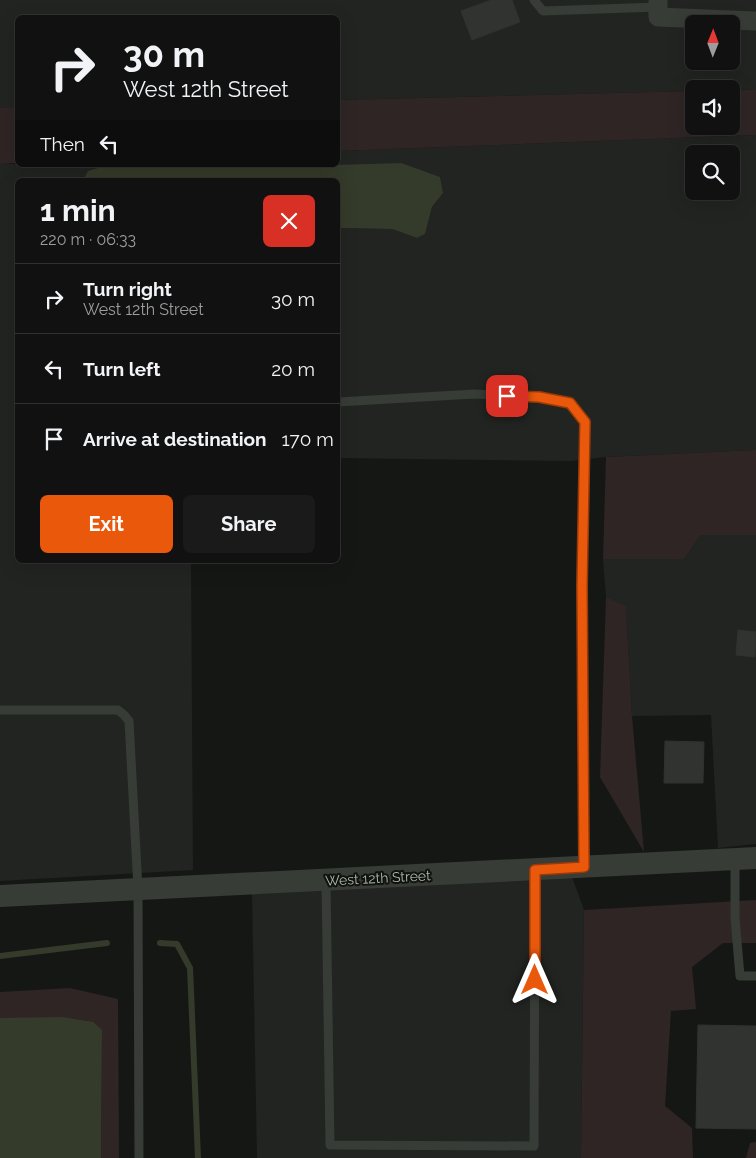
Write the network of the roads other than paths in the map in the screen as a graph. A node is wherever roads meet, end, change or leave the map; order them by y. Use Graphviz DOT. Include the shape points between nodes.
graph roads {
  1 [pos="534,0"];
  2 [pos="658,3"];
  3 [pos="756,21"];
  4 [pos="340,402"];
  5 [pos="0,710"];
  6 [pos="745,859"];
  7 [pos="584,867"];
  8 [pos="535,870"];
  9 [pos="326,881"];
  10 [pos="138,889"];
  11 [pos="0,896"];
  12 [pos="756,976"];
  13 [pos="140,1158"];
  1 -- 2 [label="lane" via="543,11"];
  2 -- 3 [label="street" via="658,17"];
  4 -- 7 [label="lane" via="474,394 539,397 570,403 585,422 582,586"];
  5 -- 10 [label="lane" via="118,710 129,721"];
  6 -- 7 [label="street, West 12th Street"];
  6 -- 12 [label="lane" via="735,918 740,976"];
  7 -- 8 [label="street, West 12th Street"];
  8 -- 9 [label="street, West 12th Street"];
  8 -- 9 [label="lane" via="534,1146 330,1145"];
  9 -- 10 [label="street, West 12th Street"];
  10 -- 11 [label="street, West 12th Street"];
  10 -- 13 [label="lane"];
}
